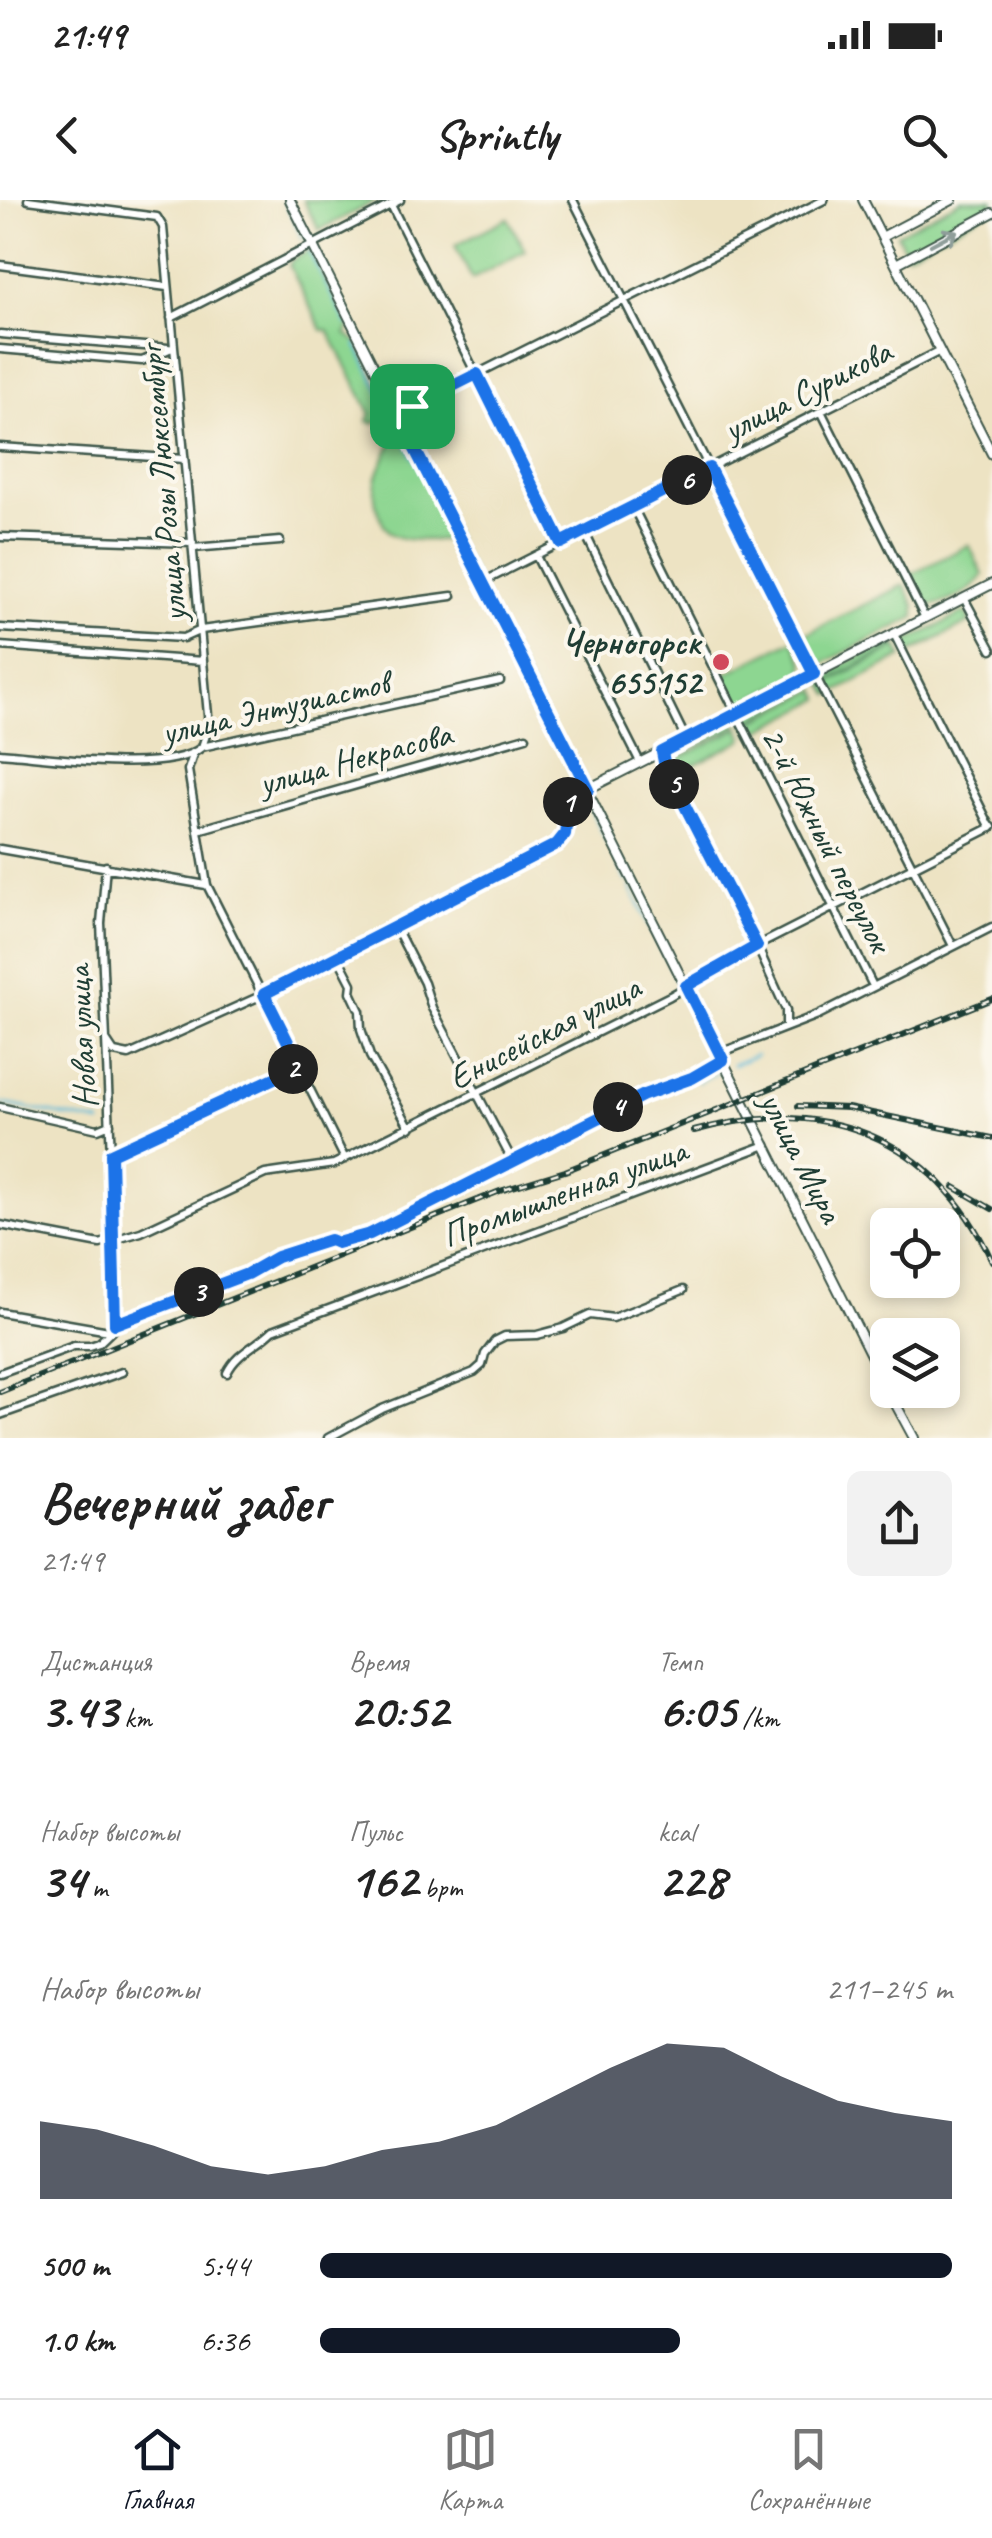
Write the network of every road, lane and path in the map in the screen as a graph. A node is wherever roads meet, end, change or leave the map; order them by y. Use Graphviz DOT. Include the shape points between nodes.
graph roads {
  1 [pos="28,200"];
  2 [pos="290,200"];
  3 [pos="400,200"];
  4 [pos="573,200"];
  5 [pos="824,200"];
  6 [pos="863,200"];
  7 [pos="952,200"];
  8 [pos="390,205"];
  9 [pos="992,213"];
  10 [pos="882,237"];
  11 [pos="312,245"];
  12 [pos="896,264"];
  13 [pos="0,265"];
  14 [pos="168,288"];
  15 [pos="624,300"];
  16 [pos="171,318"];
  17 [pos="0,334"];
  18 [pos="174,348"];
  19 [pos="0,349"];
  20 [pos="940,351"];
  21 [pos="477,374"];
  22 [pos="821,411"];
  23 [pos="397,414"];
  24 [pos="0,447"];
  25 [pos="992,454"];
  26 [pos="184,459"];
  27 [pos="709,468"];
  28 [pos="633,507"];
  29 [pos="584,531"];
  30 [pos="0,537"];
  31 [pos="280,541"];
  32 [pos="561,543"];
  33 [pos="193,546"];
  34 [pos="536,556"];
  35 [pos="482,582"];
  36 [pos="992,584"];
  37 [pos="452,596"];
  38 [pos="964,598"];
  39 [pos="925,618"];
  40 [pos="0,628"];
  41 [pos="201,630"];
  42 [pos="894,634"];
  43 [pos="0,646"];
  44 [pos="992,650"];
  45 [pos="204,661"];
  46 [pos="814,674"];
  47 [pos="500,681"];
  48 [pos="737,713"];
  49 [pos="526,737"];
  50 [pos="686,739"];
  51 [pos="202,747"];
  52 [pos="0,752"];
  53 [pos="662,752"];
  54 [pos="194,754"];
  55 [pos="640,762"];
  56 [pos="588,789"];
  57 [pos="992,828"];
  58 [pos="198,830"];
  59 [pos="0,849"];
  60 [pos="201,863"];
  61 [pos="913,865"];
  62 [pos="106,866"];
  63 [pos="186,880"];
  64 [pos="207,885"];
  65 [pos="834,907"];
  66 [pos="992,927"];
  67 [pos="396,928"];
  68 [pos="757,946"];
  69 [pos="953,946"];
  70 [pos="338,957"];
  71 [pos="686,986"];
  72 [pos="874,986"];
  73 [pos="262,992"];
  74 [pos="786,1027"];
  75 [pos="106,1040"];
  76 [pos="721,1057"];
  77 [pos="300,1066"];
  78 [pos="477,1093"];
  79 [pos="0,1107"];
  80 [pos="110,1124"];
  81 [pos="410,1128"];
  82 [pos="766,1145"];
  83 [pos="111,1154"];
  84 [pos="345,1159"];
  85 [pos="512,1160"];
  86 [pos="0,1226"];
  87 [pos="115,1240"];
  88 [pos="683,1290"];
  89 [pos="0,1312"];
  90 [pos="112,1328"];
  91 [pos="870,1353"];
  92 [pos="122,1372"];
  93 [pos="0,1373"];
  94 [pos="227,1373"];
  95 [pos="898,1408"];
  96 [pos="0,1415"];
  97 [pos="328,1438"];
  98 [pos="914,1438"];
  1 -- 14 [label="street, улица Розы Люксембург" via="157,217"];
  2 -- 11 [label="main road, улица Мира"];
  3 -- 8 [label="street"];
  4 -- 15 [label="street"];
  5 -- 15 [label="street"];
  6 -- 10 [label="main road"];
  7 -- 10 [label="main road"];
  8 -- 11 [label="street"];
  8 -- 21 [label="street"];
  12 -- 9 [label="main road, one-way"];
  10 -- 12 [label="main road"];
  11 -- 16 [label="street"];
  11 -- 23 [label="main road, улица Мира"];
  12 -- 20 [label="main road"];
  13 -- 14 [label="street"];
  14 -- 16 [label="street, улица Розы Люксембург"];
  15 -- 21 [label="street"];
  15 -- 27 [label="street"];
  16 -- 18 [label="street, улица Розы Люксембург"];
  17 -- 18 [label="street"];
  18 -- 19 [label="street" via="142,361"];
  18 -- 26 [label="street, улица Розы Люксембург"];
  20 -- 22 [label="street, улица Сурикова"];
  20 -- 25 [label="main road"];
  21 -- 23 [label="street"];
  21 -- 32 [label="street"];
  22 -- 27 [label="street, улица Сурикова"];
  22 -- 39 [label="street"];
  23 -- 35 [label="main road, улица Мира"];
  24 -- 26 [label="street"];
  26 -- 33 [label="street, улица Розы Люксембург"];
  27 -- 28 [label="street, улица Сурикова"];
  27 -- 46 [label="street"];
  28 -- 29 [label="street, улица Сурикова"];
  28 -- 48 [label="street, 2-й Южный переулок"];
  29 -- 32 [label="street, улица Сурикова"];
  29 -- 50 [label="street"];
  30 -- 33 [label="street"];
  31 -- 33 [label="street"];
  32 -- 34 [label="street, улица Сурикова"];
  33 -- 41 [label="street, улица Розы Люксембург"];
  34 -- 35 [label="street, улица Сурикова"];
  34 -- 55 [label="street"];
  35 -- 56 [label="main road, улица Мира"];
  36 -- 38 [label="main road"];
  37 -- 41 [label="street"];
  38 -- 39 [label="main road"];
  38 -- 44 [label="street"];
  39 -- 42 [label="main road"];
  40 -- 41 [label="street" via="183,638"];
  41 -- 45 [label="street, улица Розы Люксембург"];
  42 -- 46 [label="main road"];
  42 -- 57 [label="street"];
  43 -- 45 [label="street"];
  45 -- 51 [label="street, улица Розы Люксембург" via="209,726"];
  46 -- 48 [label="main road"];
  46 -- 61 [label="street"];
  47 -- 51 [label="street, улица Энтузиастов"];
  48 -- 50 [label="main road"];
  48 -- 65 [label="street, 2-й Южный переулок"];
  49 -- 58 [label="street, улица Некрасова"];
  50 -- 53 [label="main road"];
  51 -- 54 [label="street, улица Энтузиастов"];
  52 -- 54 [label="street, улица Энтузиастов" via="137,762"];
  53 -- 55 [label="main road"];
  53 -- 68 [label="street"];
  54 -- 58 [label="street" via="188,770"];
  55 -- 56 [label="main road"];
  56 -- 67 [label="street" via="565,798 565,834 557,844"];
  56 -- 71 [label="main road, улица Мира"];
  57 -- 61 [label="street, Енисейская улица"];
  58 -- 60 [label="street"];
  59 -- 62 [label="street"];
  60 -- 63 [label="street"];
  60 -- 64 [label="street"];
  61 -- 65 [label="street, Енисейская улица"];
  61 -- 69 [label="street"];
  62 -- 63 [label="street"];
  62 -- 75 [label="street, Новая улица"];
  63 -- 64 [label="street"];
  64 -- 73 [label="street"];
  65 -- 68 [label="street, Енисейская улица"];
  65 -- 72 [label="street, 2-й Южный переулок"];
  66 -- 69 [label="street"];
  67 -- 70 [label="street"];
  67 -- 78 [label="street"];
  68 -- 71 [label="street, Енисейская улица"];
  68 -- 74 [label="street" via="786,1010"];
  69 -- 72 [label="street"];
  70 -- 73 [label="street"];
  70 -- 81 [label="street" via="352,984 370,1056"];
  71 -- 76 [label="main road, улица Мира"];
  71 -- 78 [label="street, Енисейская улица"];
  72 -- 74 [label="street"];
  73 -- 75 [label="street" via="129,1055 114,1052"];
  73 -- 77 [label="street"];
  74 -- 76 [label="street"];
  75 -- 80 [label="street, Новая улица"];
  76 -- 82 [label="main road, улица Мира"];
  76 -- 85 [label="street" via="692,1078"];
  77 -- 83 [label="street"];
  77 -- 84 [label="street"];
  78 -- 81 [label="street, Енисейская улица"];
  78 -- 85 [label="street"];
  79 -- 80 [label="street" via="98,1128"];
  80 -- 83 [label="street, Новая улица"];
  81 -- 84 [label="street, Енисейская улица"];
  82 -- 91 [label="main road, улица Мира"];
  82 -- 94 [label="street, Промышленная улица" via="273,1330 233,1360"];
  83 -- 87 [label="street, Новая улица"];
  84 -- 87 [label="street, Енисейская улица" via="266,1174"];
  85 -- 90 [label="street" via="370,1234 277,1257"];
  86 -- 87 [label="street" via="91,1244"];
  87 -- 90 [label="street, Новая улица"];
  88 -- 97 [label="street" via="613,1318 590,1315 537,1335 505,1336 474,1372"];
  89 -- 90 [label="street"];
  90 -- 93 [label="street" via="99,1343"];
  92 -- 96 [label="street"];
  95 -- 98 [label="main road, улица Мира"];
}
